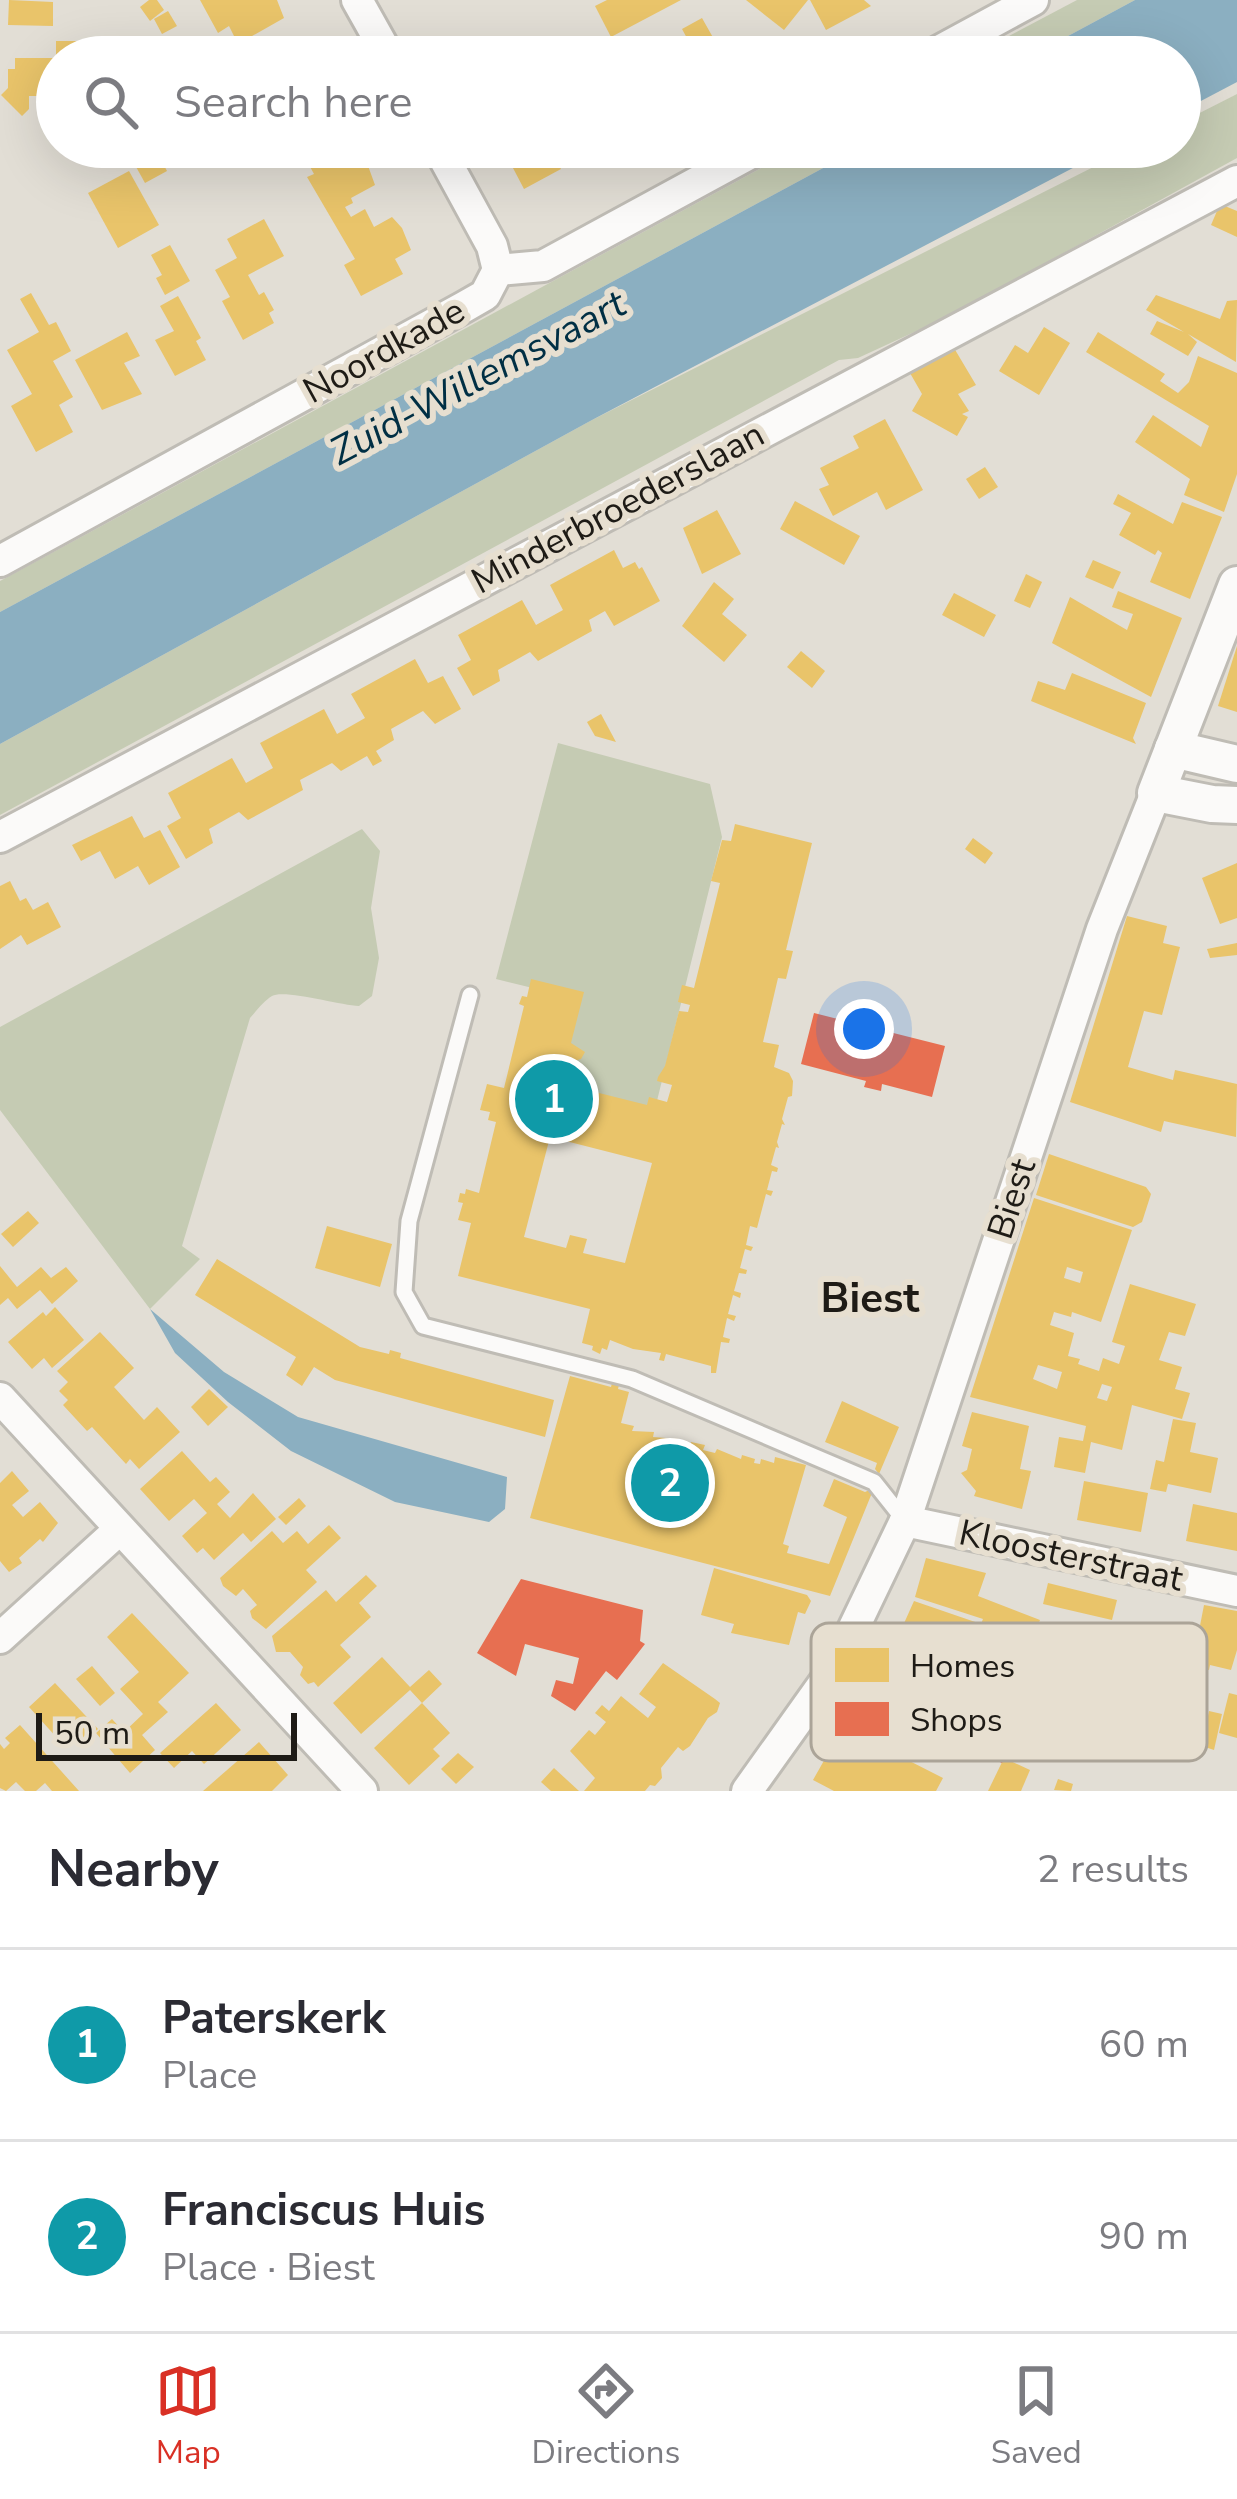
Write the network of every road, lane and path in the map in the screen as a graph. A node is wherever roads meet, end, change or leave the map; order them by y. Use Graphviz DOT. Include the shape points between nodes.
graph roads {
  1 [pos="357,0"];
  2 [pos="1034,0"];
  3 [pos="377,36"];
  4 [pos="967,36"];
  5 [pos="449,168"];
  6 [pos="723,168"];
  7 [pos="1237,181"];
  8 [pos="498,270"];
  9 [pos="0,561"];
  10 [pos="1237,585"];
  11 [pos="1173,749"];
  12 [pos="1237,764"];
  13 [pos="1156,793"];
  14 [pos="1237,805"];
  15 [pos="0,837"];
  16 [pos="470,995"];
  17 [pos="0,1398"];
  18 [pos="904,1521"];
  19 [pos="120,1529"];
  20 [pos="1237,1591"];
  21 [pos="856,1623"];
  22 [pos="0,1638"];
  23 [pos="811,1701"];
  24 [pos="362,1791"];
  25 [pos="747,1791"];
  1 -- 3 [label="street"];
  2 -- 4 [label="street"];
  5 -- 8 [label="street"];
  6 -- 8 [label="street, Noordkade" via="543,266"];
  7 -- 15 [label="street, Minderbroederslaan"];
  8 -- 9 [label="street, Noordkade" via="475,302"];
  10 -- 11 [label="street, Biest"];
  11 -- 12 [label="street"];
  11 -- 13 [label="street, Biest"];
  13 -- 14 [label="street"];
  13 -- 18 [label="street, Biest" via="1102,929"];
  16 -- 18 [label="lane" via="409,1221 404,1292 423,1326 632,1379 874,1483"];
  17 -- 19 [label="street"];
  18 -- 20 [label="street, Kloosterstraat"];
  18 -- 21 [label="street, Biest"];
  19 -- 22 [label="street"];
  19 -- 24 [label="street"];
  23 -- 25 [label="street, Biest"];
}
